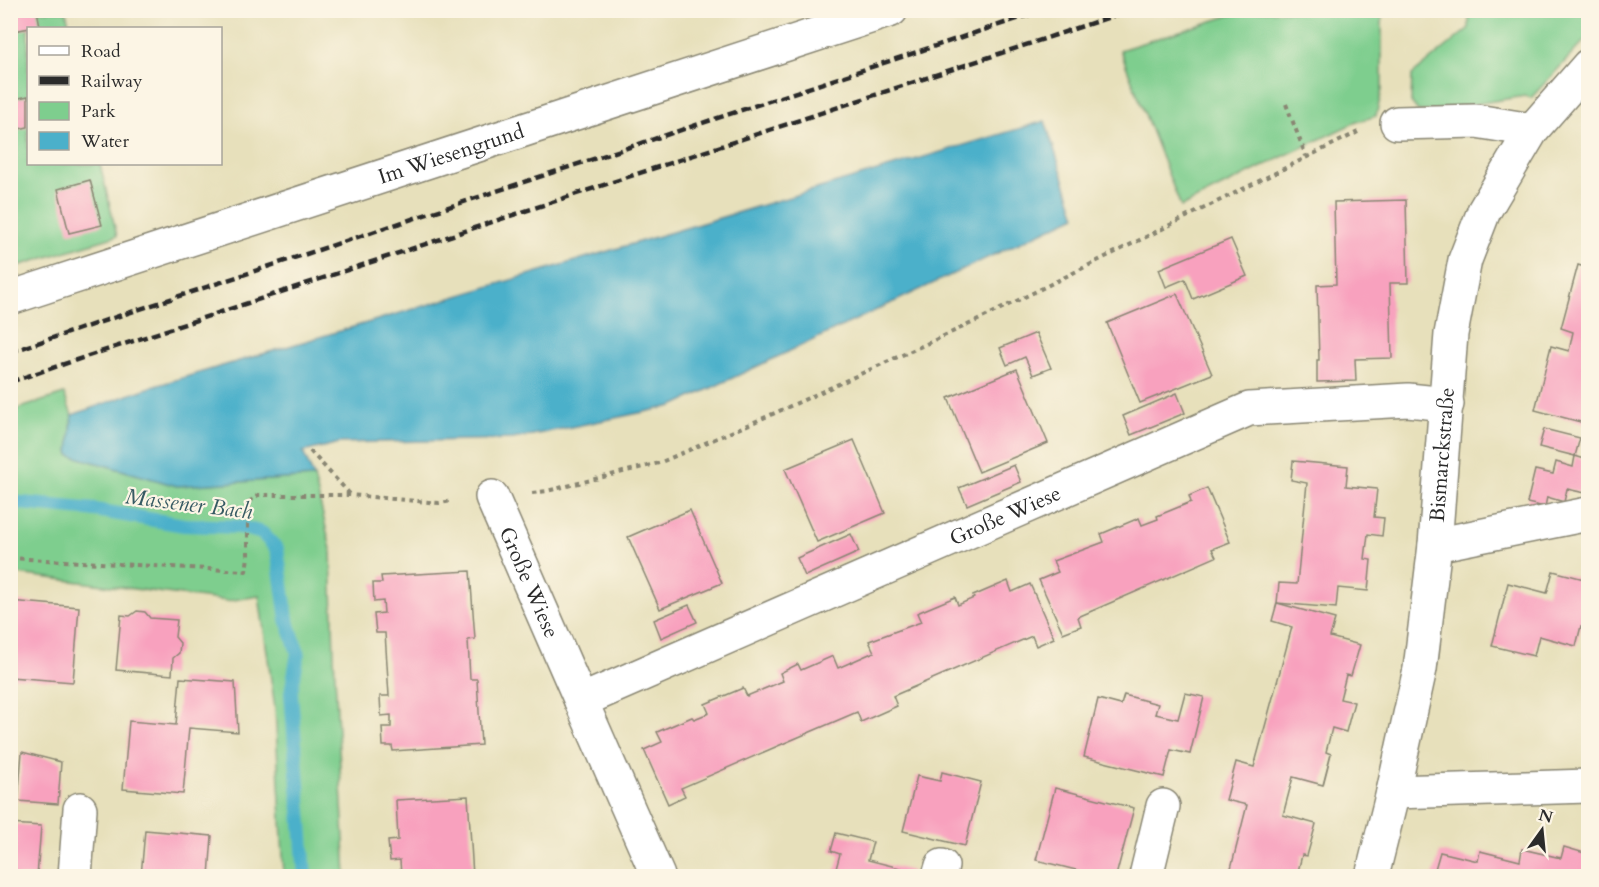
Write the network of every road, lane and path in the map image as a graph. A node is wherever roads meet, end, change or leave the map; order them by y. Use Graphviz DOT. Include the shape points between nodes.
graph roads {
  1 [pos="891,10"];
  2 [pos="1588,66"];
  3 [pos="1286,104"];
  4 [pos="1397,123"];
  5 [pos="1532,130"];
  6 [pos="1306,156"];
  7 [pos="10,298"];
  8 [pos="1447,404"];
  9 [pos="309,451"];
  10 [pos="351,495"];
  11 [pos="492,496"];
  12 [pos="1588,514"];
  13 [pos="1435,545"];
  14 [pos="10,558"];
  15 [pos="581,701"];
  16 [pos="1588,786"];
  17 [pos="1393,792"];
  18 [pos="1163,806"];
  19 [pos="81,809"];
  20 [pos="75,876"];
  21 [pos="658,876"];
  22 [pos="1146,876"];
  23 [pos="1372,876"];
  1 -- 7 [label="street, Im Wiesengrund"];
  2 -- 5 [label="street, Bismarckstraße"];
  3 -- 6 [label="path"];
  4 -- 5 [label="street" via="1476,121"];
  4 -- 6 [label="path" via="1362,130"];
  5 -- 8 [label="street, Bismarckstraße" via="1484,211 1465,260 1452,334"];
  6 -- 11 [label="path" via="972,323 659,463 547,491"];
  8 -- 13 [label="street, Bismarckstraße"];
  8 -- 15 [label="street, Große Wiese" via="1408,400 1249,410"];
  9 -- 10 [label="path"];
  10 -- 11 [label="path" via="439,503"];
  10 -- 14 [label="path" via="258,495 248,503 246,571"];
  11 -- 15 [label="street, Große Wiese"];
  12 -- 13 [label="street"];
  13 -- 17 [label="street, Bismarckstraße" via="1420,669"];
  15 -- 21 [label="street, Große Wiese"];
  16 -- 17 [label="street"];
  17 -- 23 [label="street, Bismarckstraße"];
  18 -- 22 [label="street"];
  19 -- 20 [label="street"];
}
